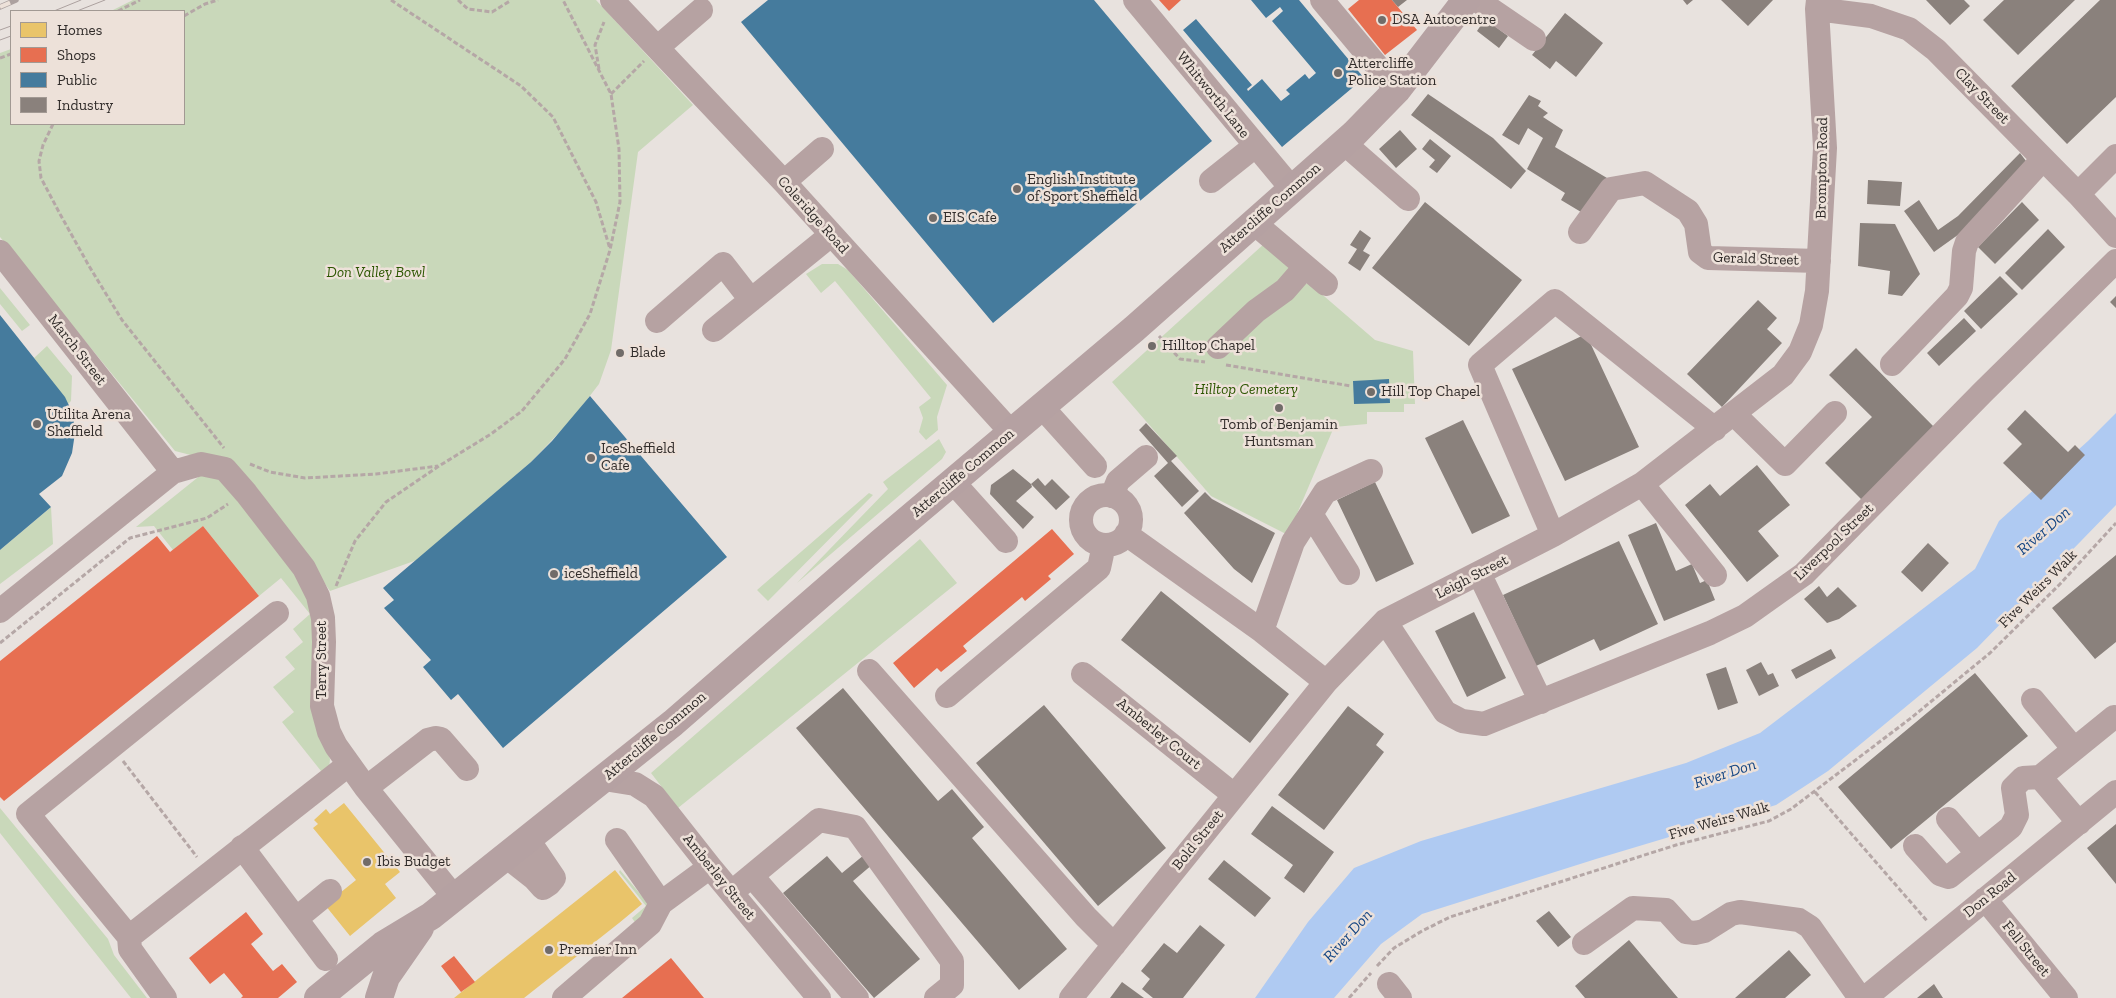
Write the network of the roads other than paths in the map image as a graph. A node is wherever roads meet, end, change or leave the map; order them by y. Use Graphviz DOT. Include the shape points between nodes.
graph roads {
  1 [pos="1135,0"];
  2 [pos="1322,0"];
  3 [pos="1466,0"];
  4 [pos="1477,0"];
  5 [pos="1818,5"];
  6 [pos="609,9"];
  7 [pos="701,10"];
  8 [pos="1534,39"];
  9 [pos="658,48"];
  10 [pos="1397,90"];
  11 [pos="1344,143"];
  12 [pos="1254,146"];
  13 [pos="822,149"];
  14 [pos="2116,156"];
  15 [pos="2043,159"];
  16 [pos="1211,181"];
  17 [pos="784,182"];
  18 [pos="1292,189"];
  19 [pos="2078,194"];
  20 [pos="1408,199"];
  21 [pos="1253,222"];
  22 [pos="1580,232"];
  23 [pos="831,235"];
  24 [pos="2116,236"];
  25 [pos="0,252"];
  26 [pos="1819,261"];
  27 [pos="2116,261"];
  28 [pos="1305,267"];
  29 [pos="1326,284"];
  30 [pos="751,300"];
  31 [pos="657,321"];
  32 [pos="1812,325"];
  33 [pos="714,330"];
  34 [pos="1216,358"];
  35 [pos="1892,364"];
  36 [pos="1041,406"];
  37 [pos="1734,414"];
  38 [pos="1835,414"];
  39 [pos="1715,429"];
  40 [pos="1011,432"];
  41 [pos="1146,457"];
  42 [pos="1095,466"];
  43 [pos="1371,471"];
  44 [pos="173,472"];
  45 [pos="953,482"];
  46 [pos="1642,484"];
  47 [pos="1112,496"];
  48 [pos="1311,514"];
  49 [pos="1126,534"];
  50 [pos="1553,535"];
  51 [pos="1006,541"];
  52 [pos="1104,545"];
  53 [pos="1348,573"];
  54 [pos="1479,573"];
  55 [pos="1716,575"];
  56 [pos="0,611"];
  57 [pos="277,613"];
  58 [pos="1385,622"];
  59 [pos="1262,631"];
  60 [pos="869,671"];
  61 [pos="1083,674"];
  62 [pos="1326,682"];
  63 [pos="947,696"];
  64 [pos="2033,700"];
  65 [pos="1541,702"];
  66 [pos="2114,717"];
  67 [pos="2074,749"];
  68 [pos="348,765"];
  69 [pos="467,770"];
  70 [pos="2040,776"];
  71 [pos="604,779"];
  72 [pos="366,788"];
  73 [pos="2116,792"];
  74 [pos="1234,795"];
  75 [pos="1948,819"];
  76 [pos="2078,822"];
  77 [pos="527,838"];
  78 [pos="616,840"];
  79 [pos="1915,846"];
  80 [pos="242,847"];
  81 [pos="1977,853"];
  82 [pos="506,856"];
  83 [pos="710,867"];
  84 [pos="752,876"];
  85 [pos="330,891"];
  86 [pos="732,892"];
  87 [pos="454,897"];
  88 [pos="1985,899"];
  89 [pos="661,903"];
  90 [pos="431,916"];
  91 [pos="297,918"];
  92 [pos="130,943"];
  93 [pos="1584,943"];
  94 [pos="1114,944"];
  95 [pos="326,959"];
  96 [pos="165,998"];
  97 [pos="318,998"];
  98 [pos="379,998"];
  99 [pos="564,998"];
  100 [pos="819,998"];
  101 [pos="857,998"];
  102 [pos="936,998"];
  103 [pos="1071,998"];
  104 [pos="1860,998"];
  105 [pos="1865,998"];
  106 [pos="2066,998"];
  1 -- 12 [label="street, Whitworth Lane"];
  2 -- 10 [label="street"];
  3 -- 10 [label="main road, Attercliffe Common"];
  4 -- 8 [label="street"];
  5 -- 15 [label="street, Clay Street" via="1872,16 1909,29 1936,50"];
  5 -- 26 [label="street, Brompton Road" via="1825,148"];
  6 -- 9 [label="street, Coleridge Road"];
  7 -- 9 [label="street"];
  9 -- 17 [label="street, Coleridge Road"];
  10 -- 11 [label="main road, Attercliffe Common"];
  11 -- 18 [label="main road, Attercliffe Common"];
  11 -- 20 [label="street"];
  12 -- 16 [label="street"];
  12 -- 18 [label="street, Whitworth Lane"];
  13 -- 17 [label="street"];
  14 -- 19 [label="street"];
  15 -- 19 [label="street, Clay Street"];
  15 -- 35 [label="street" via="1967,242 1957,296"];
  17 -- 23 [label="street, Coleridge Road"];
  18 -- 21 [label="main road, Attercliffe Common"];
  19 -- 24 [label="street, Clay Street"];
  21 -- 28 [label="street"];
  21 -- 36 [label="main road, Attercliffe Common"];
  22 -- 26 [label="street, Gerald Street" via="1611,189 1645,183 1688,211 1696,224 1700,252 1708,258"];
  23 -- 30 [label="street"];
  23 -- 40 [label="street, Coleridge Road"];
  25 -- 44 [label="street, March Street"];
  26 -- 32 [label="street, Brompton Road"];
  27 -- 65 [label="street, Liverpool Street" via="1804,574 1745,616"];
  28 -- 29 [label="street"];
  28 -- 34 [label="street" via="1285,290 1256,311"];
  30 -- 31 [label="street" via="723,264"];
  30 -- 33 [label="street"];
  32 -- 37 [label="street, Leigh Street" via="1800,352 1783,375"];
  36 -- 40 [label="main road, Attercliffe Common"];
  36 -- 42 [label="street"];
  37 -- 38 [label="street" via="1785,464"];
  37 -- 39 [label="street, Leigh Street"];
  39 -- 46 [label="street, Leigh Street"];
  39 -- 50 [label="street" via="1556,301 1480,365"];
  40 -- 45 [label="main road, Attercliffe Common"];
  41 -- 47 [label="street" via="1118,481"];
  43 -- 48 [label="street" via="1325,492"];
  44 -- 56 [label="street"];
  44 -- 68 [label="street, Terry Street" via="201,464 225,469 304,568 318,596 323,618 322,706 329,732"];
  45 -- 51 [label="street"];
  45 -- 71 [label="main road, Attercliffe Common"];
  46 -- 50 [label="street, Leigh Street"];
  46 -- 55 [label="street"];
  47 -- 49 [label="street" via="1125,504 1129,511"];
  47 -- 52 [label="street" via="1104,495 1090,501 1081,515 1081,524 1089,538"];
  48 -- 53 [label="street"];
  48 -- 59 [label="street" via="1293,542"];
  49 -- 52 [label="street" via="1121,540"];
  49 -- 59 [label="street"];
  50 -- 54 [label="street, Leigh Street"];
  52 -- 63 [label="street" via="1098,568"];
  54 -- 58 [label="street, Leigh Street"];
  54 -- 65 [label="street"];
  57 -- 92 [label="street" via="28,814"];
  58 -- 62 [label="street, Leigh Street"];
  58 -- 65 [label="street, Liverpool Street" via="1445,712 1462,721 1484,724"];
  59 -- 62 [label="street"];
  60 -- 94 [label="street" via="1086,917"];
  61 -- 74 [label="street, Amberley Court"];
  62 -- 74 [label="street, Bold Street"];
  64 -- 67 [label="street"];
  66 -- 67 [label="street"];
  67 -- 70 [label="street"];
  68 -- 72 [label="street, Terry Street"];
  68 -- 80 [label="street"];
  69 -- 72 [label="street" via="441,739 436,738 428,740"];
  70 -- 76 [label="street"];
  70 -- 81 [label="street" via="2023,778 2013,788 2017,815 2011,827"];
  71 -- 77 [label="main road, Attercliffe Common"];
  71 -- 83 [label="street, Amberley Street" via="635,784 654,796"];
  72 -- 87 [label="street, Terry Street"];
  73 -- 76 [label="street, Don Road"];
  74 -- 94 [label="street, Bold Street"];
  75 -- 81 [label="street"];
  76 -- 88 [label="street, Don Road"];
  77 -- 82 [label="main road, Attercliffe Common"];
  77 -- 82 [label="street" via="550,885 534,878"];
  78 -- 89 [label="street"];
  79 -- 81 [label="street" via="1940,874 1949,876"];
  80 -- 91 [label="street"];
  80 -- 92 [label="street"];
  82 -- 87 [label="main road, Attercliffe Common"];
  83 -- 86 [label="street, Amberley Street"];
  83 -- 89 [label="street"];
  84 -- 86 [label="street"];
  84 -- 101 [label="street"];
  84 -- 102 [label="street" via="819,820 855,827 952,961 952,985"];
  85 -- 91 [label="street"];
  86 -- 100 [label="street, Amberley Street"];
  87 -- 90 [label="main road, Attercliffe Common"];
  88 -- 105 [label="street, Don Road"];
  88 -- 106 [label="street, Fell Street"];
  89 -- 99 [label="street" via="650,924"];
  90 -- 97 [label="main road, Attercliffe Common" via="383,945"];
  90 -- 98 [label="main road, Attercliffe Common" via="386,977"];
  91 -- 95 [label="street"];
  92 -- 96 [label="street"];
  93 -- 104 [label="street" via="1633,908 1666,910 1686,932 1695,933 1704,932 1731,914 1740,912 1798,920 1810,927"];
  94 -- 103 [label="street, Bold Street"];
}
